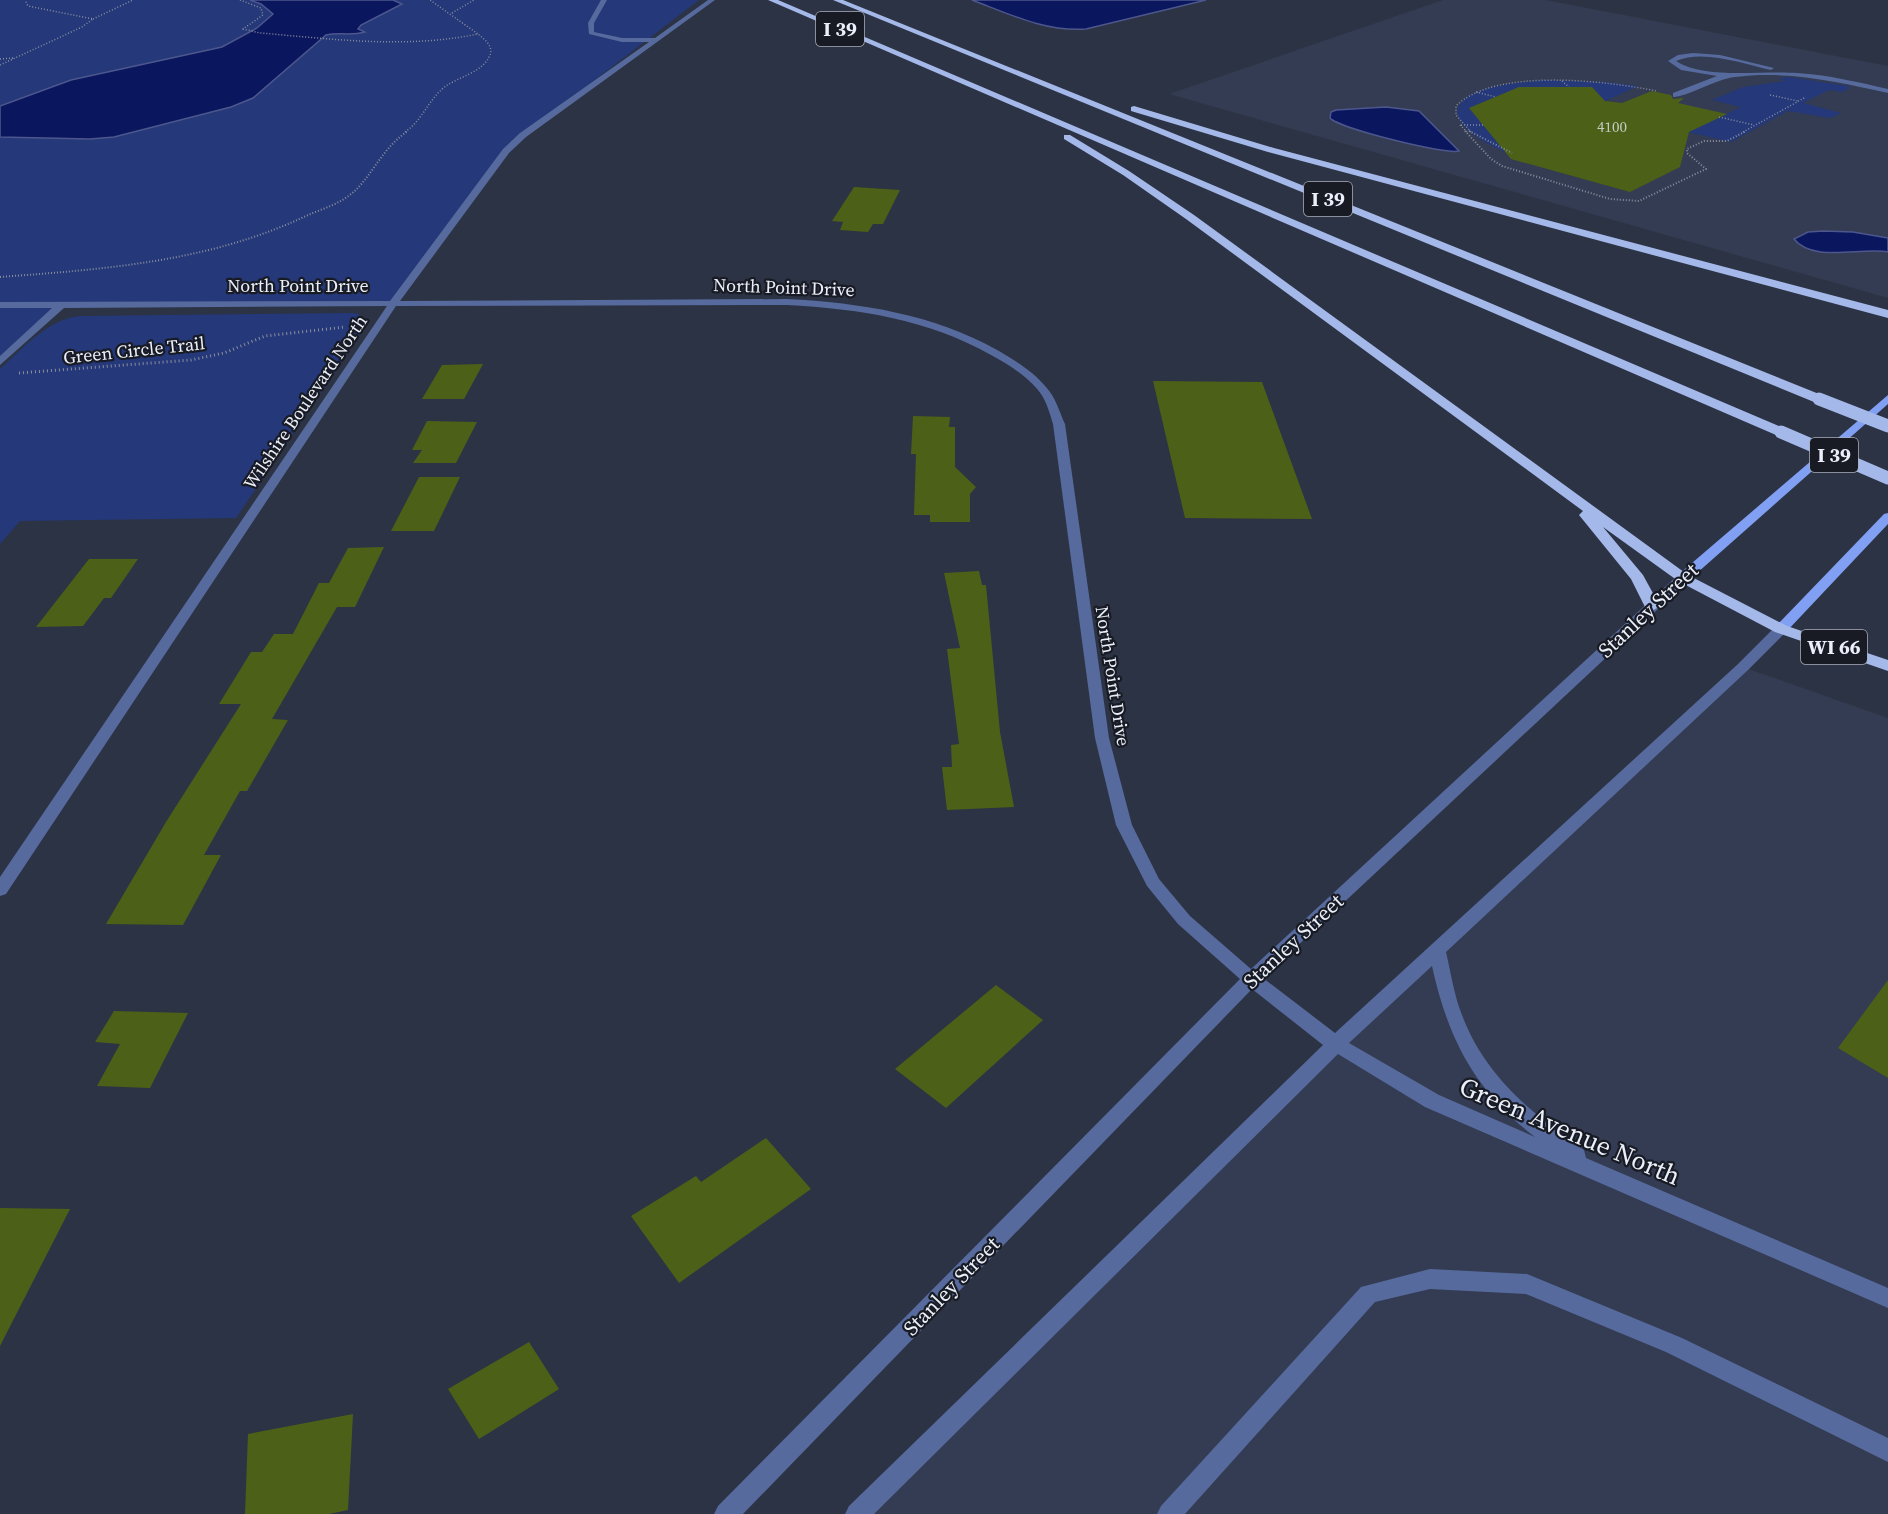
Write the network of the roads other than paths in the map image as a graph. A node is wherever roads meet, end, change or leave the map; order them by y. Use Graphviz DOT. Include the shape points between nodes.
graph roads {
  1 [pos="603,0"];
  2 [pos="712,0"];
  3 [pos="772,0"];
  4 [pos="837,0"];
  5 [pos="916,31"];
  6 [pos="657,40"];
  7 [pos="1742,75"];
  8 [pos="1804,75"];
  9 [pos="1888,91"];
  10 [pos="1676,95"];
  11 [pos="1030,111"];
  12 [pos="394,303"];
  13 [pos="61,304"];
  14 [pos="0,305"];
  15 [pos="1888,314"];
  16 [pos="0,362"];
  17 [pos="1888,398"];
  18 [pos="1888,426"];
  19 [pos="1888,478"];
  20 [pos="1570,495"];
  21 [pos="1888,517"];
  22 [pos="1683,578"];
  23 [pos="1652,606"];
  24 [pos="1781,629"];
  25 [pos="1888,666"];
  26 [pos="0,890"];
  27 [pos="1437,951"];
  28 [pos="1251,979"];
  29 [pos="1336,1044"];
  30 [pos="1608,1176"];
  31 [pos="1888,1298"];
  32 [pos="1888,1450"];
  33 [pos="726,1514"];
  34 [pos="857,1514"];
  35 [pos="1169,1514"];
  1 -- 6 [label="street" via="591,23 591,33 622,40"];
  2 -- 6 [label="street, Wilshire Boulevard North"];
  3 -- 11 [label="highway, I 39"];
  4 -- 5 [label="highway, I 39"];
  5 -- 15 [label="highway" via="942,35 1099,97 1198,129"];
  5 -- 18 [label="highway, I 39, bridge"];
  6 -- 12 [label="street, Wilshire Boulevard North" via="513,142"];
  7 -- 8 [label="street"];
  7 -- 8 [label="street" via="1693,71 1671,61 1686,56 1719,57"];
  7 -- 10 [label="street" via="1713,80"];
  8 -- 9 [label="street"];
  11 -- 19 [label="highway, I 39, bridge"];
  11 -- 20 [label="highway" via="1036,121 1100,156 1190,217"];
  12 -- 13 [label="street, North Point Drive"];
  12 -- 26 [label="street, Wilshire Boulevard North"];
  12 -- 28 [label="street, North Point Drive" via="836,304 935,324 977,341 1034,380 1051,400 1059,424 1102,738 1124,825 1153,882 1184,920"];
  13 -- 14 [label="street, North Point Drive"];
  13 -- 16 [label="street"];
  17 -- 22 [label="main road, Stanley Street"];
  20 -- 22 [label="highway"];
  20 -- 23 [label="highway" via="1638,578"];
  21 -- 24 [label="main road"];
  22 -- 23 [label="street, Stanley Street"];
  22 -- 24 [label="highway"];
  23 -- 28 [label="street, Stanley Street"];
  24 -- 25 [label="highway, WI 66"];
  24 -- 27 [label="street"];
  27 -- 29 [label="street"];
  27 -- 30 [label="street" via="1452,1013 1467,1049 1492,1086 1534,1127"];
  28 -- 29 [label="street, Green Avenue North"];
  28 -- 33 [label="street, Stanley Street"];
  29 -- 30 [label="street, Green Avenue North" via="1432,1101"];
  29 -- 34 [label="street"];
  30 -- 31 [label="street, Green Avenue North"];
  32 -- 35 [label="street" via="1674,1345 1527,1284 1430,1279 1369,1294"];
}
